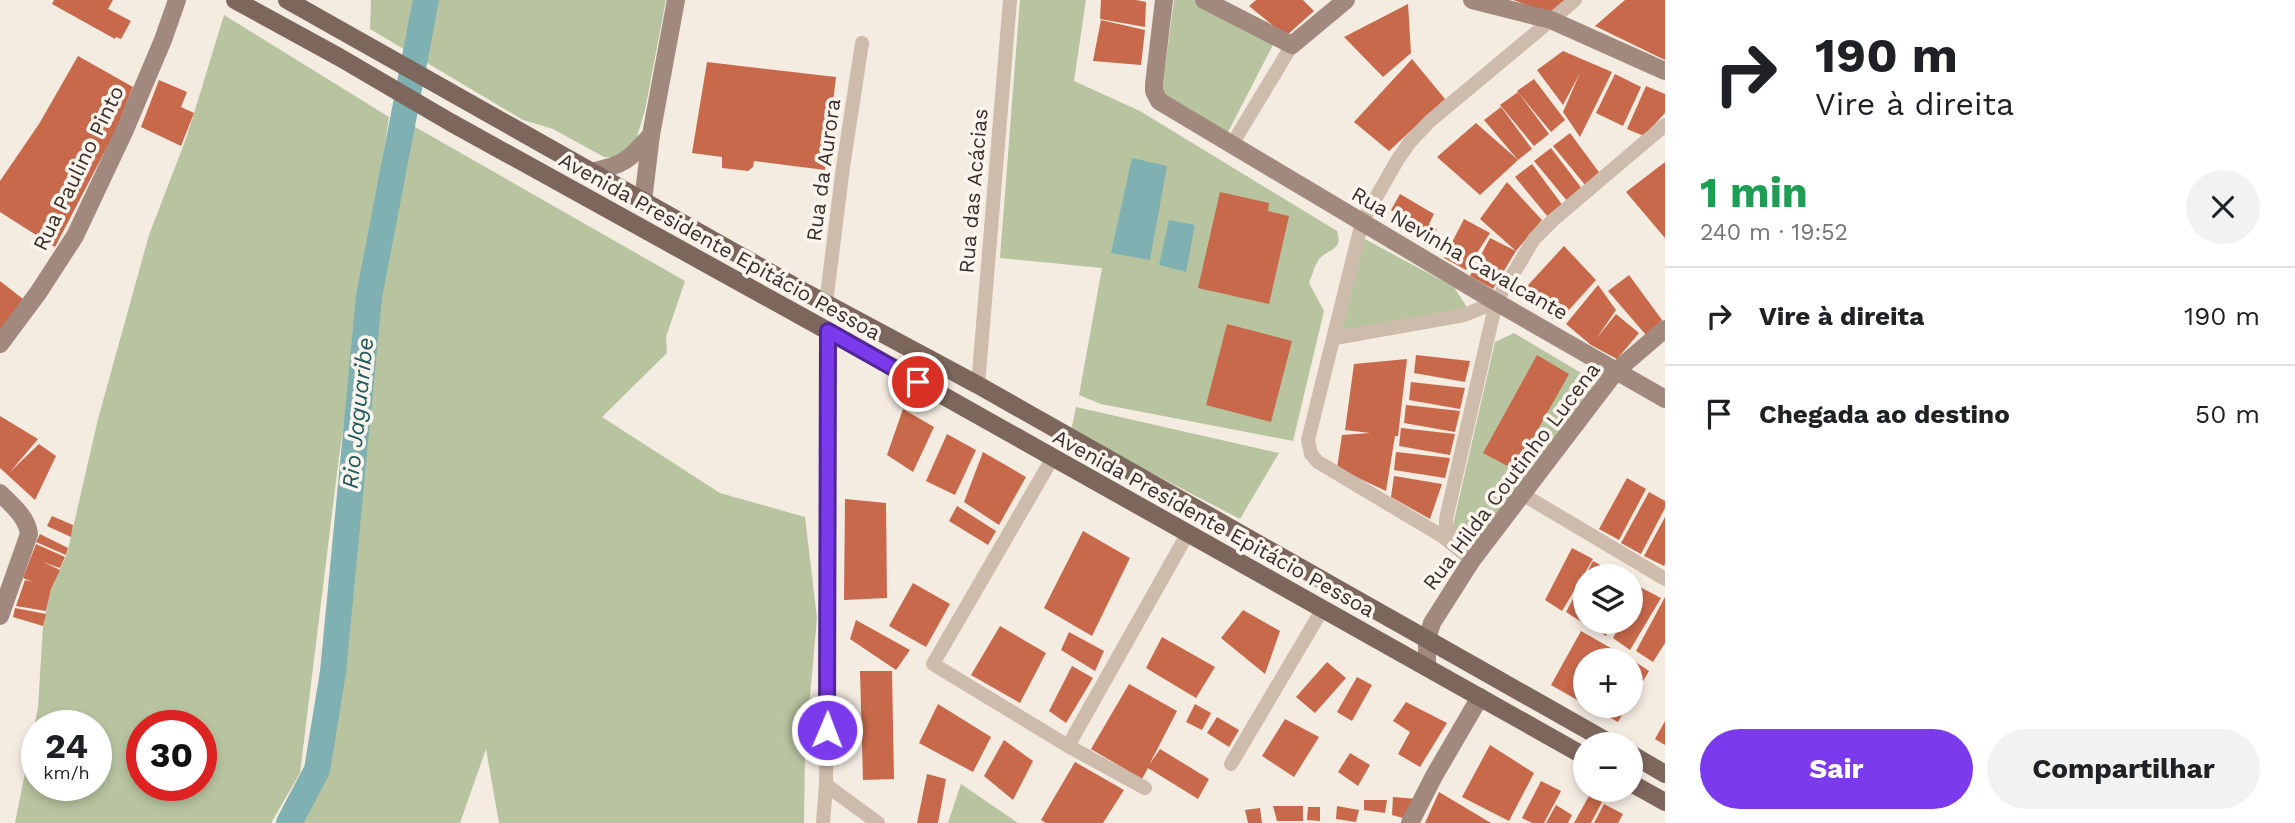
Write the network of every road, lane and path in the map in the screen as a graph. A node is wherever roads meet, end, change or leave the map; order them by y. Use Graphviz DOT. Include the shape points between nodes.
graph roads {
  1 [pos="177,0"];
  2 [pos="235,0"];
  3 [pos="287,0"];
  4 [pos="676,0"];
  5 [pos="1010,0"];
  6 [pos="1164,0"];
  7 [pos="1204,0"];
  8 [pos="1346,0"];
  9 [pos="1472,0"];
  10 [pos="1575,0"];
  11 [pos="1551,20"];
  12 [pos="862,43"];
  13 [pos="1292,45"];
  14 [pos="1665,71"];
  15 [pos="1665,125"];
  16 [pos="651,135"];
  17 [pos="1231,146"];
  18 [pos="590,172"];
  19 [pos="643,201"];
  20 [pos="1362,222"];
  21 [pos="1496,302"];
  22 [pos="826,303"];
  23 [pos="1665,330"];
  24 [pos="828,331"];
  25 [pos="1335,338"];
  26 [pos="0,344"];
  27 [pos="1616,371"];
  28 [pos="978,385"];
  29 [pos="1665,400"];
  30 [pos="1052,459"];
  31 [pos="0,493"];
  32 [pos="1522,494"];
  33 [pos="1446,519"];
  34 [pos="1430,530"];
  35 [pos="1188,533"];
  36 [pos="1477,554"];
  37 [pos="1665,579"];
  38 [pos="1322,610"];
  39 [pos="0,616"];
  40 [pos="1427,639"];
  41 [pos="1427,667"];
  42 [pos="1480,697"];
  43 [pos="1591,732"];
  44 [pos="1068,746"];
  45 [pos="1573,750"];
  46 [pos="1643,761"];
  47 [pos="1231,764"];
  48 [pos="1665,774"];
  49 [pos="826,785"];
  50 [pos="1145,788"];
  51 [pos="1643,790"];
  52 [pos="1665,802"];
  53 [pos="823,823"];
  54 [pos="878,823"];
  55 [pos="1410,823"];
  1 -- 26 [label="street, Rua Paulino Pinto" via="124,132 75,236"];
  2 -- 24 [label="main road, Avenida Presidente Epitácio Pessoa"];
  3 -- 18 [label="main road, Avenida Presidente Epitácio Pessoa"];
  4 -- 16 [label="street"];
  5 -- 28 [label="street, Rua das Acácias"];
  6 -- 17 [label="street, Rua Nevinha Cavalcante" via="1156,97"];
  7 -- 13 [label="street"];
  8 -- 13 [label="street"];
  9 -- 11 [label="street"];
  10 -- 11 [label="street"];
  11 -- 14 [label="street"];
  11 -- 20 [label="street" via="1410,142"];
  12 -- 22 [label="street, Rua da Aurora"];
  13 -- 17 [label="street"];
  15 -- 21 [label="street" via="1534,239"];
  16 -- 18 [label="street" via="629,160"];
  16 -- 19 [label="street"];
  17 -- 20 [label="street, Rua Nevinha Cavalcante"];
  18 -- 19 [label="main road, Avenida Presidente Epitácio Pessoa"];
  19 -- 22 [label="main road, Avenida Presidente Epitácio Pessoa"];
  20 -- 21 [label="street, Rua Nevinha Cavalcante"];
  20 -- 25 [label="street"];
  21 -- 25 [label="street" via="1464,315"];
  21 -- 27 [label="street, Rua Nevinha Cavalcante"];
  21 -- 33 [label="street"];
  22 -- 28 [label="main road, Avenida Presidente Epitácio Pessoa"];
  23 -- 27 [label="street, Rua Hilda Coutinho Lucena"];
  24 -- 30 [label="main road, Avenida Presidente Epitácio Pessoa"];
  24 -- 49 [label="street"];
  25 -- 34 [label="street" via="1308,440 1311,454 1327,469"];
  27 -- 29 [label="street, Rua Nevinha Cavalcante"];
  27 -- 32 [label="street, Rua Hilda Coutinho Lucena"];
  28 -- 40 [label="main road, Avenida Presidente Epitácio Pessoa"];
  30 -- 35 [label="main road, Avenida Presidente Epitácio Pessoa"];
  30 -- 44 [label="street" via="933,664"];
  31 -- 39 [label="street" via="20,513 29,534"];
  32 -- 36 [label="street, Rua Hilda Coutinho Lucena"];
  32 -- 37 [label="street"];
  33 -- 34 [label="street"];
  33 -- 36 [label="street" via="1452,535"];
  34 -- 36 [label="street"];
  35 -- 38 [label="main road, Avenida Presidente Epitácio Pessoa"];
  35 -- 44 [label="street"];
  36 -- 40 [label="street, Rua Hilda Coutinho Lucena" via="1432,623"];
  38 -- 41 [label="main road, Avenida Presidente Epitácio Pessoa"];
  38 -- 47 [label="street"];
  40 -- 41 [label="street, Rua Hilda Coutinho Lucena"];
  40 -- 43 [label="main road, Avenida Presidente Epitácio Pessoa"];
  41 -- 42 [label="main road, Avenida Presidente Epitácio Pessoa"];
  42 -- 45 [label="main road, Avenida Presidente Epitácio Pessoa"];
  42 -- 55 [label="street"];
  44 -- 50 [label="street"];
  46 -- 48 [label="main road"];
  49 -- 53 [label="street"];
  49 -- 54 [label="street"];
  51 -- 52 [label="main road"];
}
